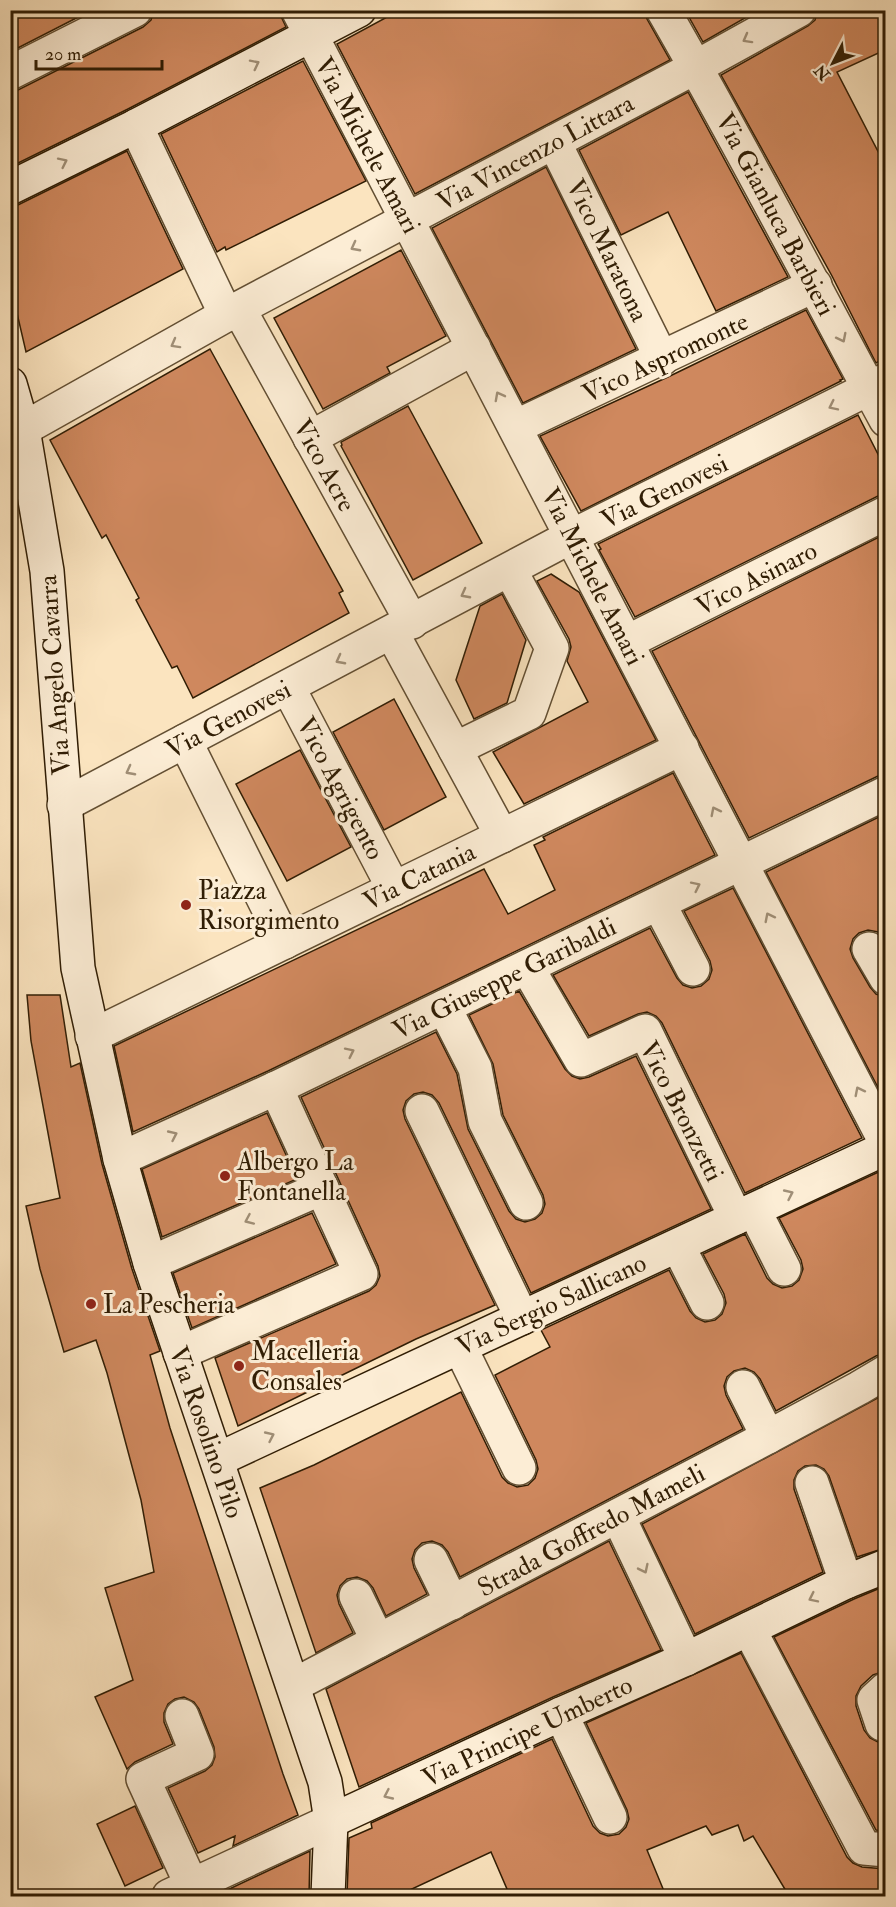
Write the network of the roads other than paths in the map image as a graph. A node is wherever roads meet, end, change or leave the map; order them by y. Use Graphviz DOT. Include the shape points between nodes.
graph roads {
  1 [pos="135,10"];
  2 [pos="359,10"];
  3 [pos="663,10"];
  4 [pos="799,10"];
  5 [pos="304,23"];
  6 [pos="696,67"];
  7 [pos="10,73"];
  8 [pos="136,126"];
  9 [pos="554,142"];
  10 [pos="10,188"];
  11 [pos="407,219"];
  12 [pos="815,285"];
  13 [pos="232,312"];
  14 [pos="474,348"];
  15 [pos="662,359"];
  16 [pos="10,384"];
  17 [pos="877,385"];
  18 [pos="885,420"];
  19 [pos="515,427"];
  20 [pos="23,429"];
  21 [pos="310,438"];
  22 [pos="885,513"];
  23 [pos="572,536"];
  24 [pos="510,570"];
  25 [pos="402,628"];
  26 [pos="627,642"];
  27 [pos="288,687"];
  28 [pos="185,741"];
  29 [pos="682,748"];
  30 [pos="455,749"];
  31 [pos="885,793"];
  32 [pos="64,806"];
  33 [pos="502,836"];
  34 [pos="742,863"];
  35 [pos="394,889"];
  36 [pos="659,904"];
  37 [pos="285,942"];
  38 [pos="869,949"];
  39 [pos="527,967"];
  40 [pos="78,968"];
  41 [pos="693,969"];
  42 [pos="885,978"];
  43 [pos="444,1006"];
  44 [pos="92,1036"];
  45 [pos="276,1088"];
  46 [pos="422,1111"];
  47 [pos="885,1143"];
  48 [pos="885,1148"];
  49 [pos="120,1159"];
  50 [pos="322,1188"];
  51 [pos="526,1203"];
  52 [pos="745,1214"];
  53 [pos="678,1246"];
  54 [pos="150,1263"];
  55 [pos="784,1269"];
  56 [pos="707,1303"];
  57 [pos="522,1318"];
  58 [pos="460,1347"];
  59 [pos="180,1353"];
  60 [pos="885,1372"];
  61 [pos="743,1387"];
  62 [pos="768,1437"];
  63 [pos="216,1460"];
  64 [pos="519,1468"];
  65 [pos="812,1483"];
  66 [pos="618,1516"];
  67 [pos="431,1560"];
  68 [pos="885,1566"];
  69 [pos="846,1582"];
  70 [pos="356,1596"];
  71 [pos="452,1602"];
  72 [pos="749,1629"];
  73 [pos="378,1641"];
  74 [pos="686,1659"];
  75 [pos="294,1685"];
  76 [pos="885,1689"];
  77 [pos="561,1714"];
  78 [pos="182,1716"];
  79 [pos="882,1724"];
  80 [pos="610,1817"];
  81 [pos="331,1821"];
  82 [pos="885,1850"];
  83 [pos="181,1891"];
  84 [pos="328,1896"];
  1 -- 7 [label="street"];
  2 -- 5 [label="street"];
  3 -- 6 [label="street, Via Gianluca Barbieri"];
  4 -- 6 [label="street, Via Vincenzo Littara, one-way"];
  8 -- 5 [label="street, one-way"];
  5 -- 11 [label="street, Via Michele Amari"];
  6 -- 9 [label="street, Via Vincenzo Littara"];
  6 -- 12 [label="street, Via Gianluca Barbieri"];
  10 -- 8 [label="street, one-way"];
  8 -- 13 [label="street, Vico Acre"];
  9 -- 11 [label="street, Via Vincenzo Littara"];
  9 -- 15 [label="street, Vico Maratona"];
  11 -- 13 [label="street, Via Vincenzo Littara, one-way"];
  11 -- 14 [label="street, Via Michele Amari"];
  12 -- 15 [label="street, Vico Aspromonte"];
  12 -- 17 [label="street, Via Gianluca Barbieri, one-way"];
  13 -- 20 [label="street, Via Vincenzo Littara, one-way"];
  13 -- 21 [label="street, Vico Acre"];
  19 -- 14 [label="street, Via Michele Amari, one-way"];
  14 -- 21 [label="street"];
  15 -- 19 [label="street, Vico Aspromonte"];
  16 -- 20 [label="street, Via Angelo Cavarra"];
  17 -- 18 [label="street, Via Gianluca Barbieri"];
  17 -- 23 [label="street, Via Genovesi, one-way"];
  19 -- 23 [label="street, Via Michele Amari"];
  20 -- 32 [label="street, Via Angelo Cavarra" via="47,571"];
  21 -- 25 [label="street, Vico Acre"];
  22 -- 26 [label="street, Vico Asinaro"];
  23 -- 24 [label="street, Via Genovesi"];
  23 -- 26 [label="street, Via Michele Amari"];
  24 -- 25 [label="street, Via Genovesi, one-way"];
  24 -- 30 [label="street" via="552,648 529,713"];
  25 -- 27 [label="street, Via Genovesi, one-way"];
  25 -- 30 [label="street, Vico Acre"];
  26 -- 29 [label="street, Via Michele Amari"];
  27 -- 28 [label="street, Via Genovesi"];
  27 -- 35 [label="street, Vico Agrigento"];
  28 -- 32 [label="street, Via Genovesi, one-way"];
  28 -- 37 [label="street"];
  29 -- 33 [label="street, Via Catania"];
  34 -- 29 [label="street, Via Michele Amari, one-way"];
  30 -- 33 [label="street, Vico Acre"];
  31 -- 34 [label="street, Via Giuseppe Garibaldi"];
  32 -- 40 [label="street, Via Angelo Cavarra"];
  33 -- 35 [label="street, Via Catania"];
  36 -- 34 [label="street, Via Giuseppe Garibaldi, one-way"];
  47 -- 34 [label="street, Via Michele Amari, one-way"];
  35 -- 37 [label="street, Via Catania"];
  36 -- 39 [label="street, Via Giuseppe Garibaldi"];
  36 -- 41 [label="street"];
  37 -- 44 [label="street, Via Catania"];
  38 -- 42 [label="street"];
  39 -- 43 [label="street, Via Giuseppe Garibaldi"];
  39 -- 52 [label="street, Vico Bronzetti" via="581,1060 645,1030"];
  40 -- 44 [label="street, Via Rosolino Pilo"];
  45 -- 43 [label="street, Via Giuseppe Garibaldi, one-way"];
  43 -- 51 [label="street" via="475,1068 485,1121"];
  44 -- 49 [label="street, Via Rosolino Pilo"];
  49 -- 45 [label="street, Via Giuseppe Garibaldi, one-way"];
  45 -- 50 [label="street"];
  46 -- 57 [label="street"];
  52 -- 48 [label="street, Via Sergio Sallicano, one-way"];
  49 -- 54 [label="street, Via Rosolino Pilo"];
  50 -- 54 [label="street, one-way"];
  50 -- 59 [label="street" via="361,1274"];
  52 -- 53 [label="street, Via Sergio Sallicano"];
  52 -- 55 [label="street"];
  53 -- 56 [label="street"];
  53 -- 57 [label="street, Via Sergio Sallicano"];
  54 -- 59 [label="street, Via Rosolino Pilo"];
  57 -- 58 [label="street, Via Sergio Sallicano"];
  63 -- 58 [label="street, Via Sergio Sallicano, one-way"];
  58 -- 64 [label="street"];
  59 -- 63 [label="street, Via Rosolino Pilo"];
  60 -- 62 [label="street, Strada Goffredo Mameli"];
  61 -- 62 [label="street"];
  62 -- 66 [label="street, Strada Goffredo Mameli"];
  63 -- 75 [label="street, Via Rosolino Pilo"];
  65 -- 69 [label="street"];
  66 -- 71 [label="street, Strada Goffredo Mameli"];
  66 -- 74 [label="street, one-way"];
  67 -- 71 [label="street"];
  68 -- 69 [label="street, Via Principe Umberto"];
  69 -- 72 [label="street, Via Principe Umberto, one-way"];
  70 -- 73 [label="street"];
  71 -- 73 [label="street, Strada Goffredo Mameli"];
  72 -- 74 [label="street, Via Principe Umberto"];
  72 -- 82 [label="street" via="864,1848"];
  73 -- 75 [label="street, Strada Goffredo Mameli"];
  74 -- 77 [label="street, Via Principe Umberto"];
  75 -- 81 [label="street, Via Rosolino Pilo" via="325,1782"];
  76 -- 79 [label="street" via="874,1700"];
  77 -- 80 [label="street"];
  77 -- 81 [label="street, Via Principe Umberto, one-way"];
  78 -- 83 [label="street" via="197,1754 143,1779"];
  81 -- 83 [label="street, Via Principe Umberto"];
  81 -- 84 [label="street, Via Rosolino Pilo"];
}
